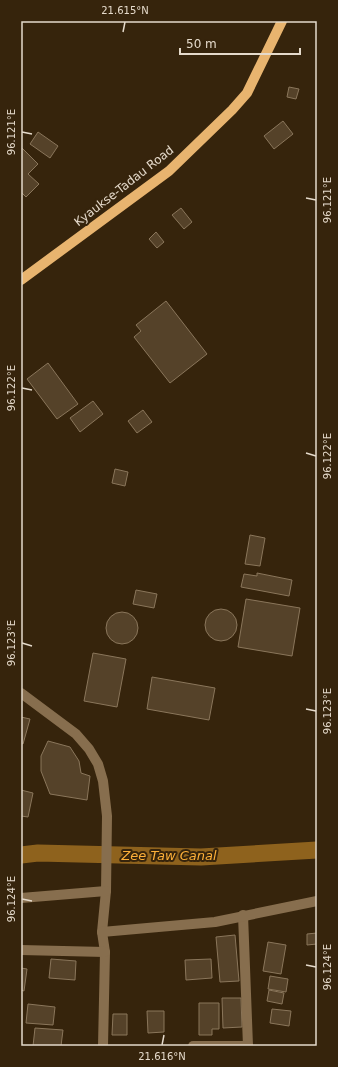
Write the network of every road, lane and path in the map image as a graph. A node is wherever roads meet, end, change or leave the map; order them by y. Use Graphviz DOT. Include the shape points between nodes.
graph roads {
  1 [pos="282,21"];
  2 [pos="21,280"];
  3 [pos="21,692"];
  4 [pos="106,891"];
  5 [pos="21,898"];
  6 [pos="317,901"];
  7 [pos="243,915"];
  8 [pos="102,932"];
  9 [pos="21,950"];
  10 [pos="105,952"];
  11 [pos="103,1046"];
  12 [pos="193,1046"];
  13 [pos="248,1046"];
  1 -- 2 [label="main road, Kyaukse-Tadau Road" via="247,93 232,110 169,171"];
  3 -- 4 [label="street" via="76,734 98,764 103,781 107,816"];
  4 -- 5 [label="street"];
  4 -- 8 [label="street"];
  6 -- 7 [label="street"];
  7 -- 8 [label="street" via="215,922"];
  7 -- 13 [label="street"];
  8 -- 10 [label="street"];
  9 -- 10 [label="street"];
  10 -- 11 [label="street"];
  12 -- 13 [label="street"];
}
